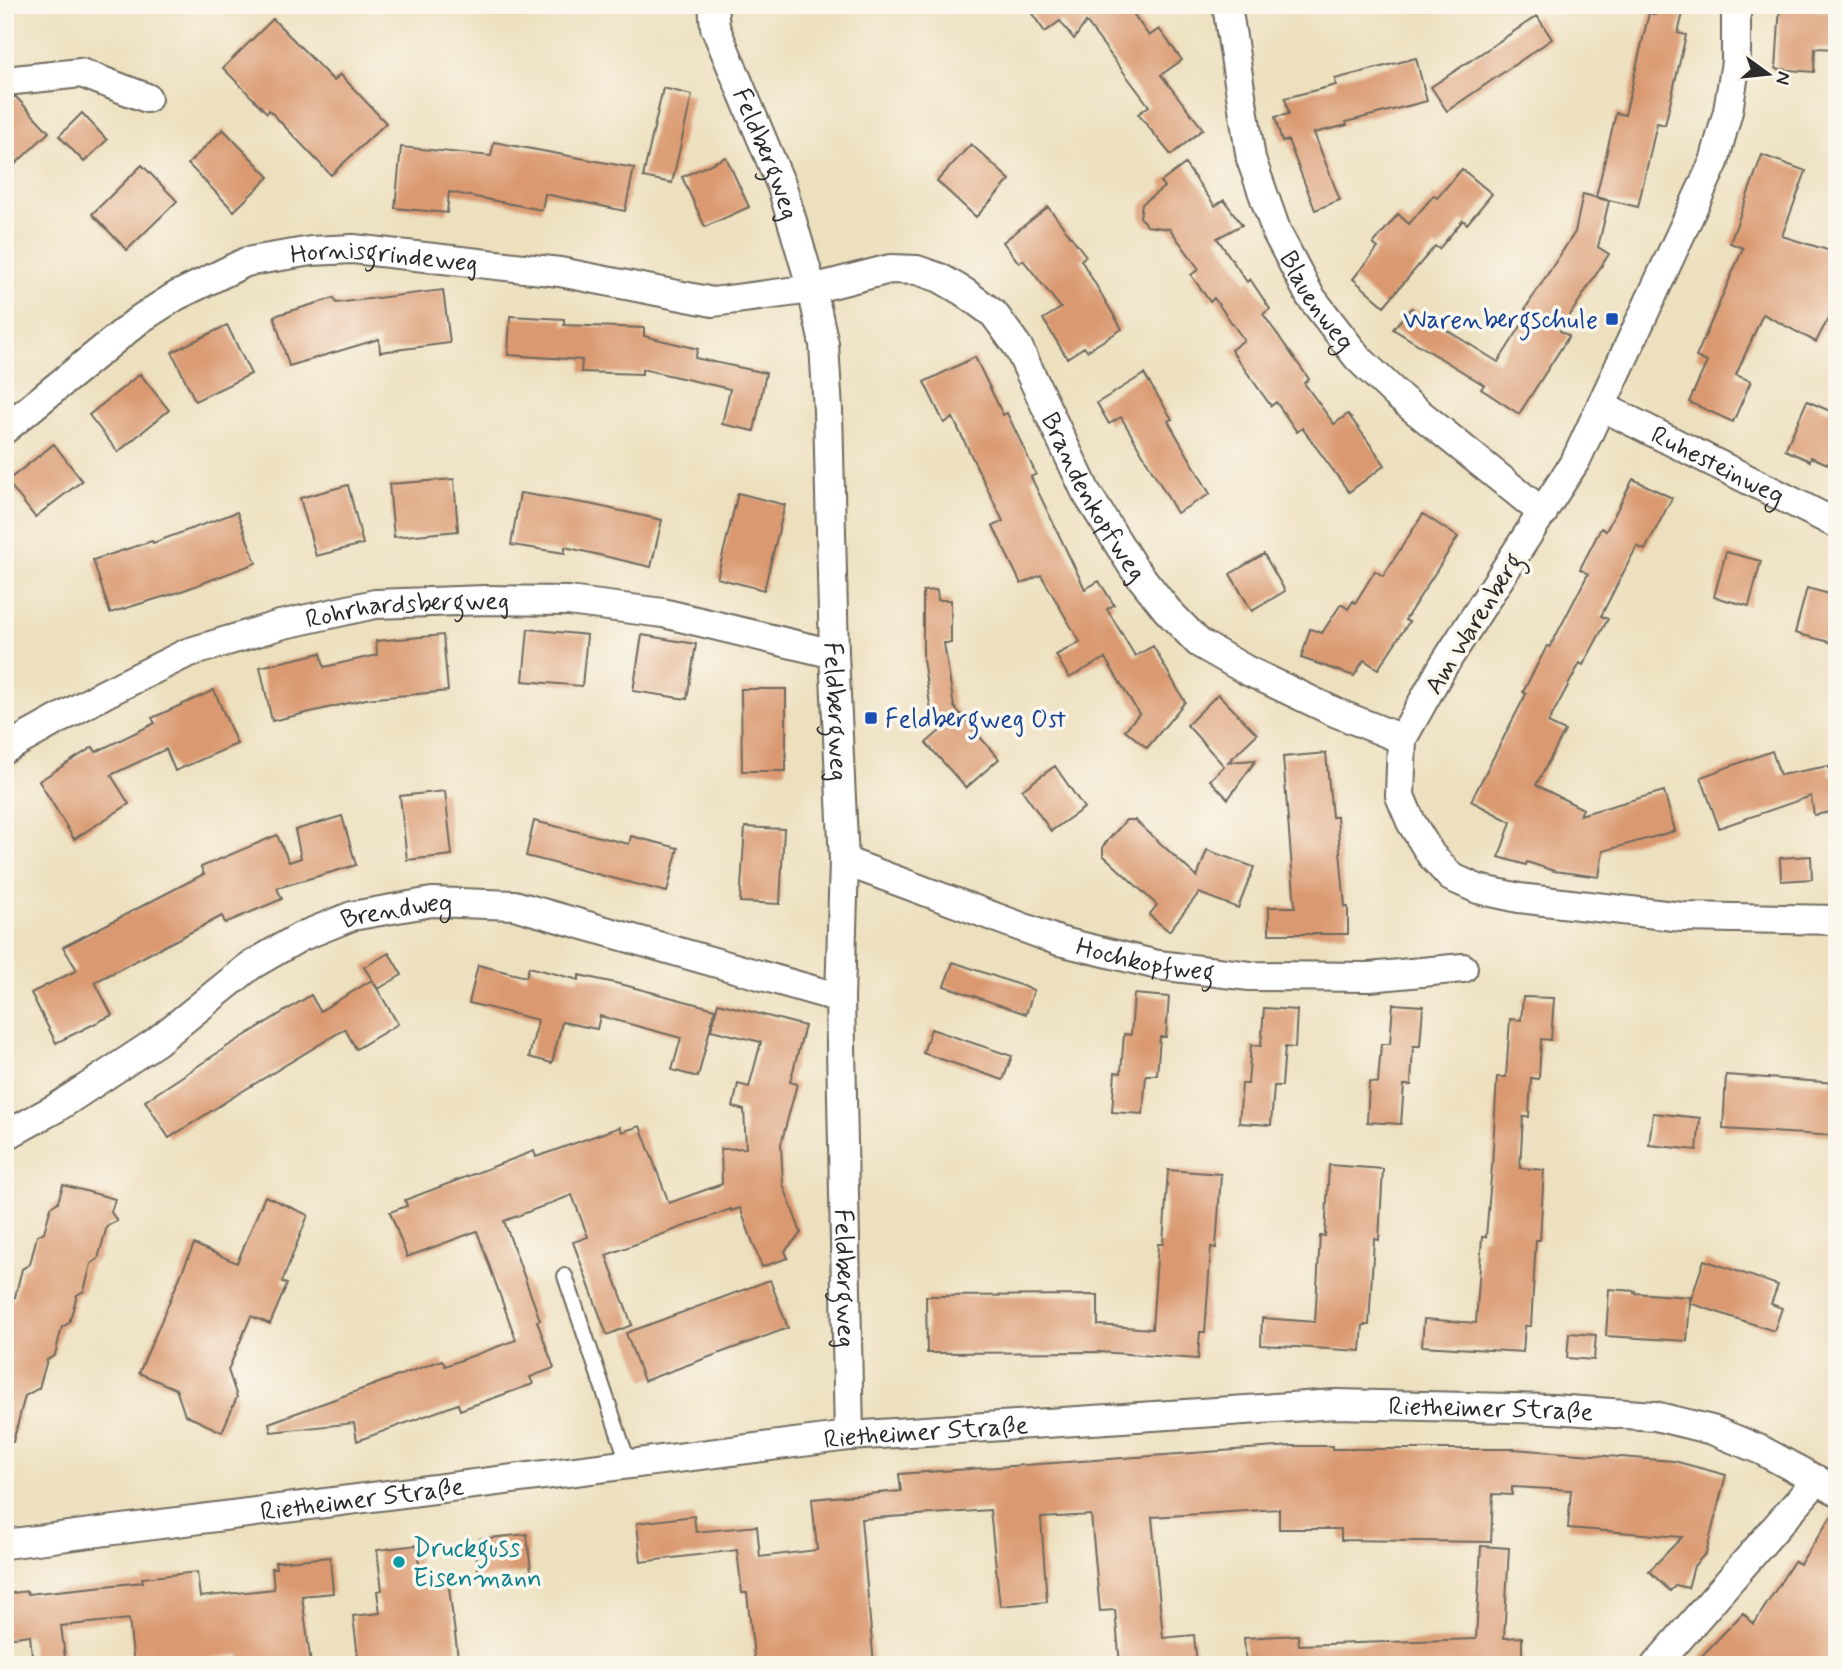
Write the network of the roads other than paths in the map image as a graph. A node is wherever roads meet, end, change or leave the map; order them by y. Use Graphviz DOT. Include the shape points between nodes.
graph roads {
  1 [pos="713,5"];
  2 [pos="1227,5"];
  3 [pos="1736,5"];
  4 [pos="5,81"];
  5 [pos="147,98"];
  6 [pos="812,289"];
  7 [pos="1601,406"];
  8 [pos="5,429"];
  9 [pos="1543,513"];
  10 [pos="1837,524"];
  11 [pos="834,654"];
  12 [pos="1402,739"];
  13 [pos="5,749"];
  14 [pos="844,861"];
  15 [pos="1837,920"];
  16 [pos="1463,968"];
  17 [pos="840,998"];
  18 [pos="5,1136"];
  19 [pos="565,1276"];
  20 [pos="849,1436"];
  21 [pos="628,1462"];
  22 [pos="1827,1485"];
  23 [pos="5,1544"];
  24 [pos="1656,1665"];
  1 -- 6 [label="street, Feldbergweg" via="715,27 782,187"];
  2 -- 9 [label="street, Blauenweg" via="1251,159 1277,233 1310,296 1358,358 1398,396"];
  3 -- 7 [label="street, Am Warenberg" via="1736,62 1714,162"];
  4 -- 5 [label="street" via="81,73"];
  6 -- 8 [label="street, Hornisgrindeweg" via="713,302 559,272 353,249 246,262 140,319"];
  6 -- 11 [label="street, Feldbergweg" via="824,344"];
  6 -- 12 [label="street, Brandenkopfweg" via="890,269 917,270 940,278 994,314 1018,347 1086,492 1133,567 1175,618 1199,643 1246,670"];
  7 -- 9 [label="street, Am Warenberg" via="1576,460"];
  7 -- 10 [label="street, Ruhesteinweg"];
  9 -- 12 [label="street, Am Warenberg" via="1443,666"];
  11 -- 13 [label="street, Rohrhardsbergweg" via="663,613 568,601 375,604 280,625 187,653"];
  11 -- 14 [label="street, Feldbergweg"];
  12 -- 15 [label="street, Am Warenberg" via="1400,796 1411,822 1451,877 1478,889 1682,917"];
  14 -- 16 [label="street, Hochkopfweg" via="1059,941 1158,965 1250,976 1342,977"];
  14 -- 17 [label="street, Feldbergweg"];
  17 -- 18 [label="street, Brendweg" via="514,905 432,902 352,916 300,937 250,966 156,1042"];
  17 -- 20 [label="street, Feldbergweg"];
  19 -- 21 [label="lane"];
  20 -- 21 [label="street, Rietheimer Straße"];
  20 -- 22 [label="street, Rietheimer Straße" via="1336,1404 1553,1409 1655,1416 1712,1430"];
  21 -- 23 [label="street, Rietheimer Straße"];
  22 -- 24 [label="street"];
}
